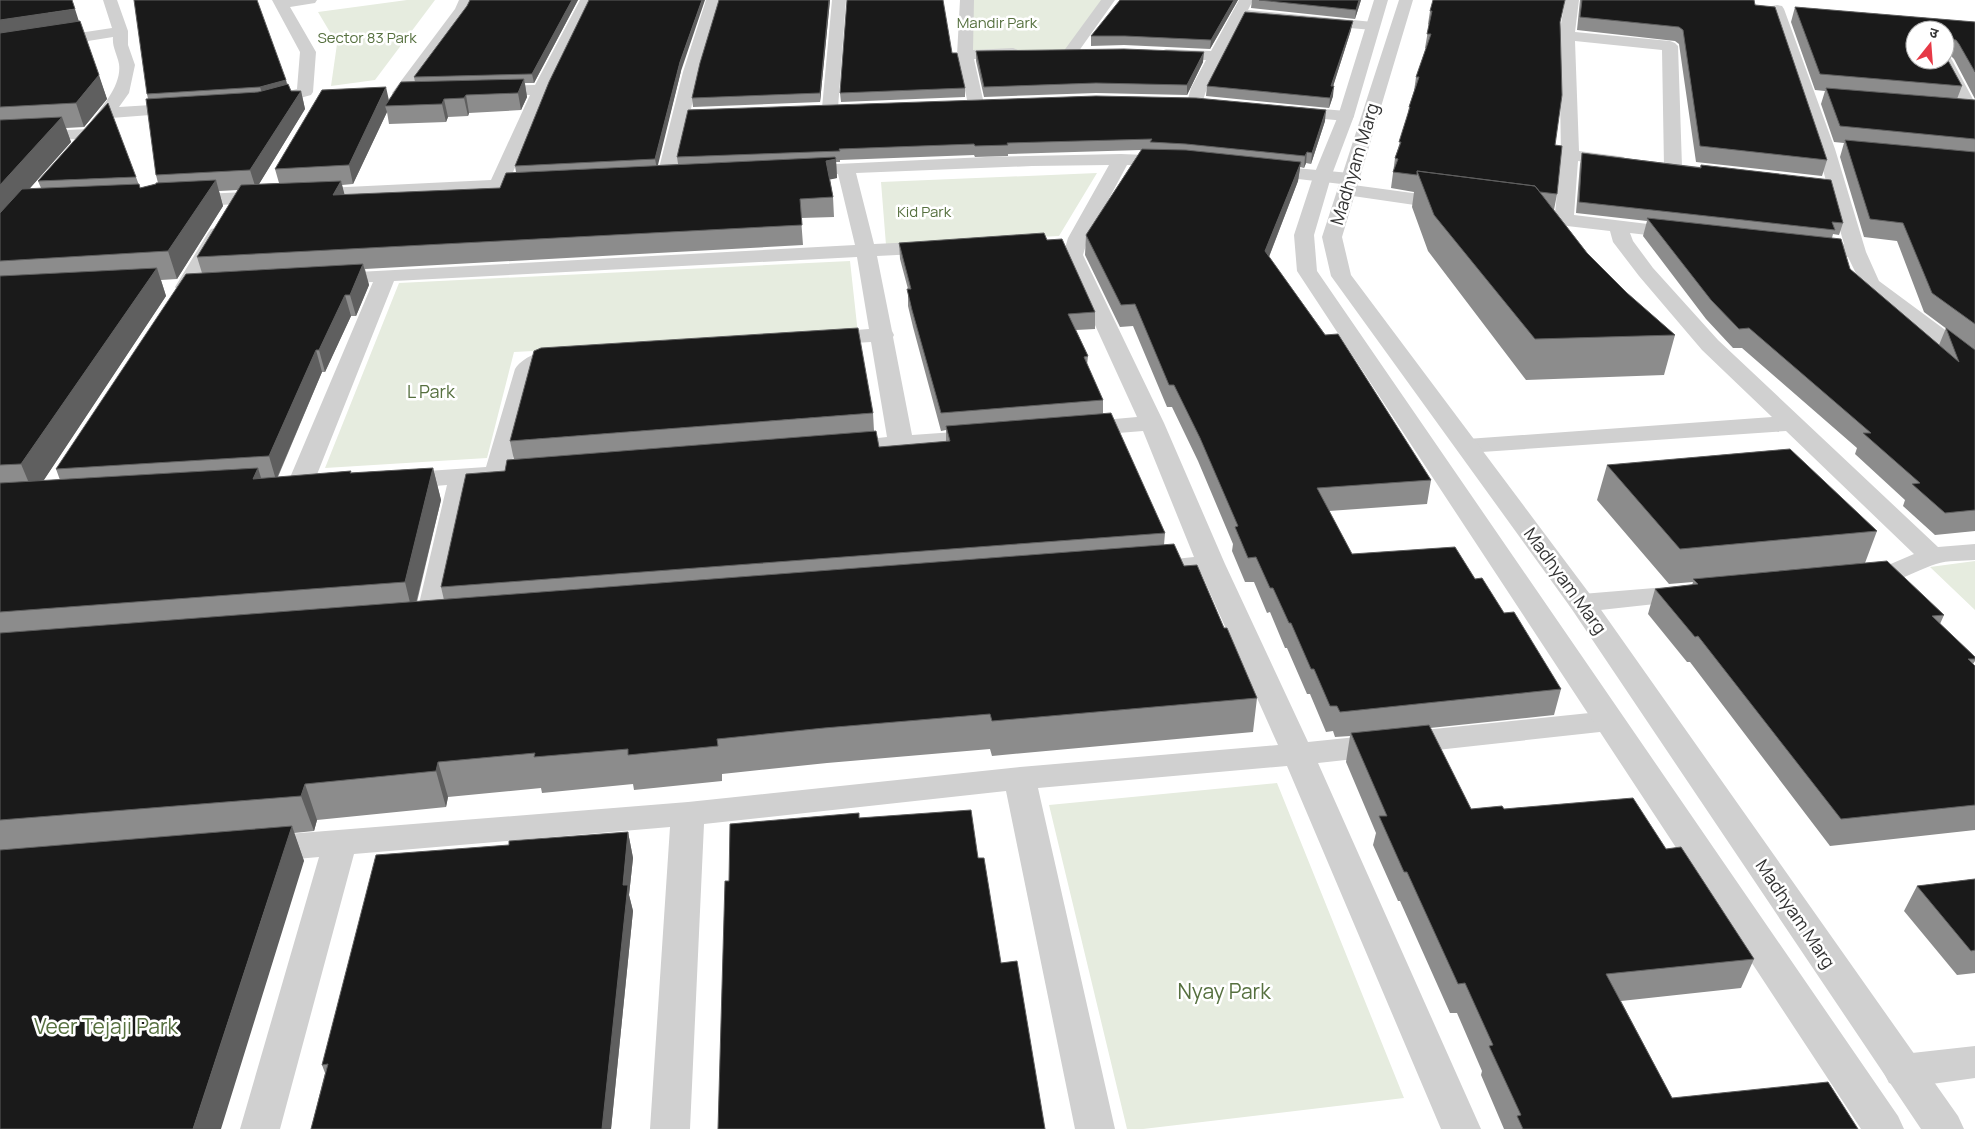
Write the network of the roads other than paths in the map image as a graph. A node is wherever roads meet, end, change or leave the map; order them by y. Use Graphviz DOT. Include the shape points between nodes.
graph roads {
  1 [pos="110,0"];
  2 [pos="310,0"];
  3 [pos="466,0"];
  4 [pos="587,0"];
  5 [pos="713,0"];
  6 [pos="839,0"];
  7 [pos="967,0"];
  8 [pos="1108,0"];
  9 [pos="1246,0"];
  10 [pos="1381,0"];
  11 [pos="1406,0"];
  12 [pos="1572,0"];
  13 [pos="280,2"];
  14 [pos="1796,11"];
  15 [pos="1239,14"];
  16 [pos="1373,26"];
  17 [pos="121,31"];
  18 [pos="1567,36"];
  19 [pos="0,50"];
  20 [pos="1071,52"];
  21 [pos="1088,52"];
  22 [pos="1032,53"];
  23 [pos="1051,53"];
  24 [pos="1152,54"];
  25 [pos="965,55"];
  26 [pos="1217,56"];
  27 [pos="1955,70"];
  28 [pos="541,90"];
  29 [pos="305,92"];
  30 [pos="476,92"];
  31 [pos="400,93"];
  32 [pos="419,93"];
  33 [pos="381,94"];
  34 [pos="324,95"];
  35 [pos="1808,96"];
  36 [pos="1828,97"];
  37 [pos="1175,102"];
  38 [pos="1195,102"];
  39 [pos="994,103"];
  40 [pos="244,104"];
  41 [pos="976,104"];
  42 [pos="1213,104"];
  43 [pos="956,105"];
  44 [pos="195,107"];
  45 [pos="830,108"];
  46 [pos="850,108"];
  47 [pos="1951,108"];
  48 [pos="810,109"];
  49 [pos="1275,110"];
  50 [pos="1972,110"];
  51 [pos="740,112"];
  52 [pos="108,113"];
  53 [pos="680,114"];
  54 [pos="1346,116"];
  55 [pos="89,134"];
  56 [pos="0,138"];
  57 [pos="77,149"];
  58 [pos="1826,149"];
  59 [pos="1846,151"];
  60 [pos="1570,155"];
  61 [pos="1121,159"];
  62 [pos="1185,162"];
  63 [pos="1636,163"];
  64 [pos="1654,165"];
  65 [pos="1673,167"];
  66 [pos="1244,168"];
  67 [pos="846,169"];
  68 [pos="1692,170"];
  69 [pos="778,171"];
  70 [pos="646,177"];
  71 [pos="1322,177"];
  72 [pos="273,180"];
  73 [pos="557,182"];
  74 [pos="1816,183"];
  75 [pos="498,185"];
  76 [pos="1348,185"];
  77 [pos="1835,186"];
  78 [pos="263,197"];
  79 [pos="239,198"];
  80 [pos="162,202"];
  81 [pos="1465,206"];
  82 [pos="1505,212"];
  83 [pos="1564,220"];
  84 [pos="1618,226"];
  85 [pos="1697,235"];
  86 [pos="1786,244"];
  87 [pos="952,246"];
  88 [pos="866,251"];
  89 [pos="1856,252"];
  90 [pos="386,275"];
  91 [pos="308,279"];
  92 [pos="221,284"];
  93 [pos="882,335"];
  94 [pos="803,340"];
  95 [pos="584,351"];
  96 [pos="1975,363"];
  97 [pos="1152,422"];
  98 [pos="1793,423"];
  99 [pos="1056,431"];
  100 [pos="1007,435"];
  101 [pos="901,444"];
  102 [pos="1467,446"];
  103 [pos="822,450"];
  104 [pos="526,473"];
  105 [pos="496,475"];
  106 [pos="461,478"];
  107 [pos="375,482"];
  108 [pos="328,485"];
  109 [pos="1975,552"];
  110 [pos="1932,556"];
  111 [pos="1211,564"];
  112 [pos="1122,571"];
  113 [pos="1834,580"];
  114 [pos="1718,590"];
  115 [pos="1582,603"];
  116 [pos="456,622"];
  117 [pos="428,625"];
  118 [pos="398,627"];
  119 [pos="1609,721"];
  120 [pos="1298,754"];
  121 [pos="1020,778"];
  122 [pos="688,814"];
  123 [pos="340,843"];
  124 [pos="233,852"];
  125 [pos="1975,1062"];
  126 [pos="1903,1071"];
  127 [pos="260,1129"];
  128 [pos="670,1129"];
  129 [pos="1095,1129"];
  130 [pos="1461,1129"];
  131 [pos="1884,1129"];
  132 [pos="1944,1129"];
  1 -- 17 [label="street"];
  2 -- 13 [label="street"];
  3 -- 31 [label="street" via="462,10"];
  4 -- 28 [label="street"];
  5 -- 53 [label="street"];
  6 -- 45 [label="street"];
  7 -- 25 [label="street"];
  8 -- 20 [label="street"];
  9 -- 15 [label="street"];
  10 -- 16 [label="street, Madhyam Marg"];
  11 -- 76 [label="street, Madhyam Marg"];
  12 -- 18 [label="street"];
  13 -- 29 [label="street" via="308,52"];
  14 -- 35 [label="street" via="1772,9"];
  15 -- 16 [label="street"];
  15 -- 26 [label="street"];
  16 -- 54 [label="street, Madhyam Marg"];
  17 -- 19 [label="street"];
  17 -- 52 [label="street" via="120,45 127,66 120,93"];
  18 -- 60 [label="street"];
  18 -- 65 [label="street" via="1670,46"];
  20 -- 21 [label="street"];
  20 -- 23 [label="street"];
  22 -- 25 [label="street"];
  24 -- 26 [label="street"];
  25 -- 41 [label="street"];
  26 -- 38 [label="street"];
  27 -- 50 [label="street"];
  28 -- 30 [label="street"];
  28 -- 75 [label="street"];
  29 -- 34 [label="street"];
  29 -- 40 [label="street" via="263,103"];
  31 -- 32 [label="street"];
  31 -- 33 [label="street"];
  35 -- 36 [label="street"];
  35 -- 58 [label="street"];
  37 -- 38 [label="street"];
  38 -- 42 [label="street"];
  39 -- 41 [label="street"];
  41 -- 43 [label="street"];
  44 -- 52 [label="street"];
  45 -- 46 [label="street"];
  45 -- 48 [label="street"];
  47 -- 50 [label="street"];
  49 -- 54 [label="street"];
  51 -- 53 [label="street"];
  52 -- 55 [label="street"];
  53 -- 70 [label="street" via="675,176"];
  54 -- 71 [label="street, Madhyam Marg"];
  55 -- 56 [label="street"];
  55 -- 57 [label="street"];
  58 -- 59 [label="street"];
  58 -- 77 [label="street"];
  60 -- 63 [label="street"];
  60 -- 83 [label="street"];
  61 -- 62 [label="street"];
  61 -- 67 [label="street"];
  61 -- 97 [label="street" via="1068,239"];
  64 -- 65 [label="street"];
  65 -- 68 [label="street"];
  66 -- 71 [label="street"];
  67 -- 69 [label="street"];
  67 -- 88 [label="street"];
  71 -- 76 [label="street"];
  71 -- 119 [label="street, Madhyam Marg" via="1304,235 1307,271"];
  72 -- 78 [label="street"];
  73 -- 75 [label="street"];
  74 -- 77 [label="street"];
  75 -- 78 [label="street"];
  76 -- 81 [label="street"];
  76 -- 102 [label="street, Madhyam Marg" via="1332,237 1341,276"];
  77 -- 89 [label="street"];
  78 -- 79 [label="street"];
  79 -- 80 [label="street"];
  79 -- 92 [label="street" via="175,293"];
  82 -- 83 [label="street"];
  83 -- 84 [label="street"];
  84 -- 85 [label="street"];
  84 -- 98 [label="street" via="1623,242 1710,345"];
  86 -- 89 [label="street"];
  87 -- 88 [label="street"];
  88 -- 90 [label="street"];
  88 -- 93 [label="street"];
  89 -- 96 [label="street" via="1870,284"];
  90 -- 91 [label="street"];
  90 -- 108 [label="street" via="289,487"];
  93 -- 94 [label="street"];
  93 -- 101 [label="street"];
  95 -- 105 [label="street" via="548,356 526,369"];
  97 -- 99 [label="street"];
  97 -- 111 [label="street"];
  98 -- 102 [label="street"];
  98 -- 110 [label="street"];
  100 -- 101 [label="street"];
  101 -- 103 [label="street"];
  102 -- 115 [label="street, Madhyam Marg"];
  104 -- 105 [label="street"];
  105 -- 106 [label="street"];
  106 -- 107 [label="street"];
  106 -- 117 [label="street"];
  109 -- 110 [label="street"];
  110 -- 113 [label="street" via="1901,584"];
  111 -- 112 [label="street"];
  111 -- 120 [label="street"];
  114 -- 115 [label="street"];
  115 -- 126 [label="street, Madhyam Marg"];
  116 -- 117 [label="street"];
  117 -- 118 [label="street"];
  119 -- 120 [label="street"];
  119 -- 131 [label="street, Madhyam Marg"];
  120 -- 121 [label="street"];
  120 -- 130 [label="street"];
  121 -- 122 [label="street"];
  121 -- 129 [label="street"];
  122 -- 123 [label="street"];
  122 -- 128 [label="street"];
  123 -- 124 [label="street"];
  123 -- 127 [label="street"];
  125 -- 126 [label="street"];
  126 -- 132 [label="street, Madhyam Marg"];
}
